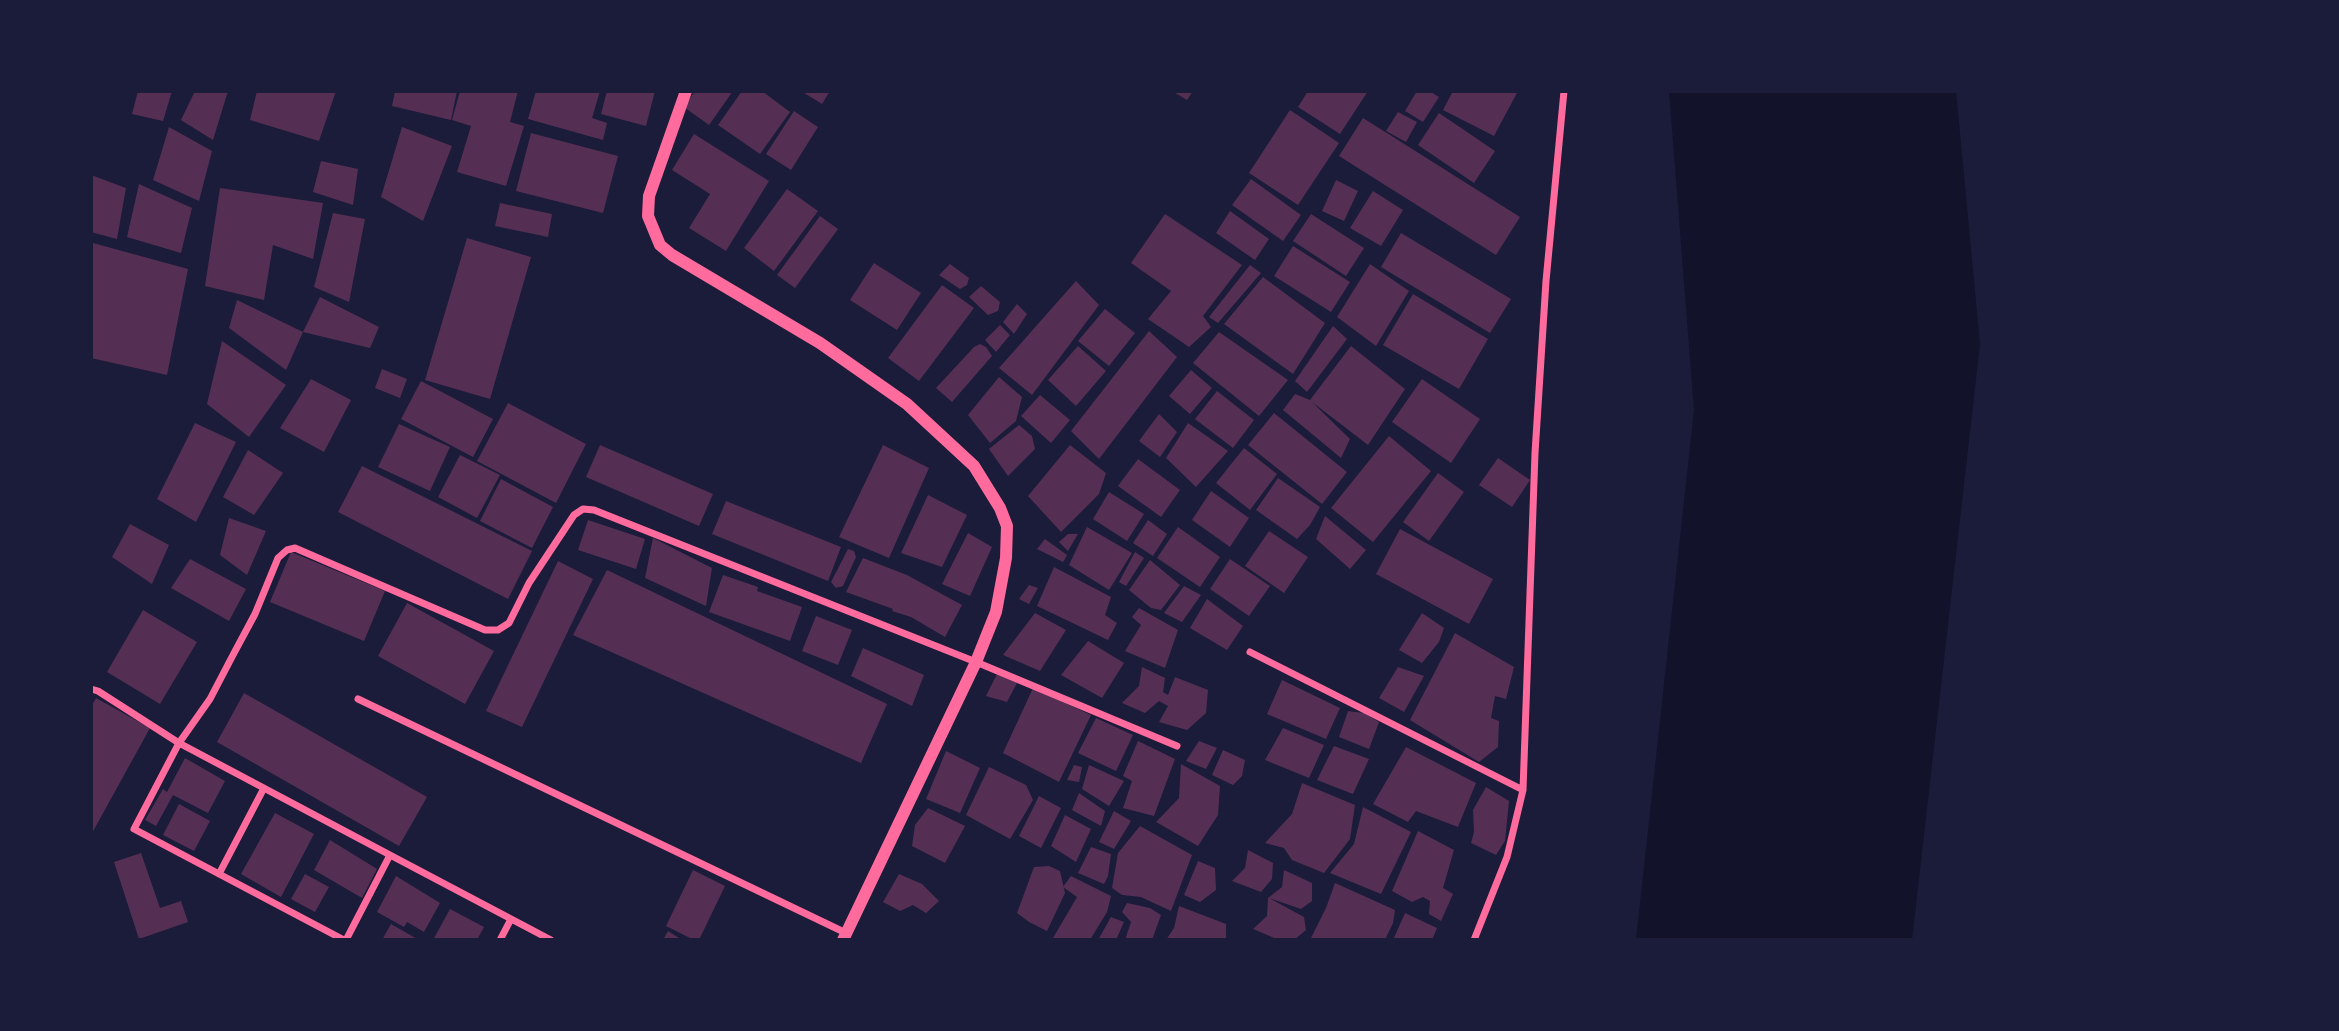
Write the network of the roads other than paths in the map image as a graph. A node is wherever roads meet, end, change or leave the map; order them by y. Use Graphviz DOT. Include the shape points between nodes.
graph roads {
  1 [pos="686,91"];
  2 [pos="1564,91"];
  3 [pos="1250,652"];
  4 [pos="976,662"];
  5 [pos="91,689"];
  6 [pos="358,699"];
  7 [pos="179,743"];
  8 [pos="1177,746"];
  9 [pos="264,788"];
  10 [pos="1522,790"];
  11 [pos="390,855"];
  12 [pos="219,874"];
  13 [pos="511,919"];
  14 [pos="844,936"];
  15 [pos="345,940"];
  16 [pos="500,940"];
  17 [pos="551,940"];
  18 [pos="1474,940"];
  1 -- 4 [label="street" via="649,196 648,216 660,245 820,343 907,404 974,466 1006,526 1006,558 996,612"];
  2 -- 10 [label="street" via="1535,453"];
  3 -- 10 [label="street"];
  4 -- 7 [label="street" via="583,509 574,515 529,583 509,623 498,630 485,630 303,550 286,550 210,699"];
  4 -- 8 [label="street"];
  4 -- 14 [label="street"];
  5 -- 7 [label="street"];
  6 -- 14 [label="street"];
  7 -- 9 [label="street"];
  7 -- 12 [label="street" via="134,829"];
  9 -- 11 [label="street"];
  9 -- 12 [label="street"];
  10 -- 18 [label="street" via="1507,857"];
  11 -- 13 [label="street"];
  11 -- 15 [label="street"];
  12 -- 15 [label="street"];
  13 -- 16 [label="street"];
  13 -- 17 [label="street"];
}
